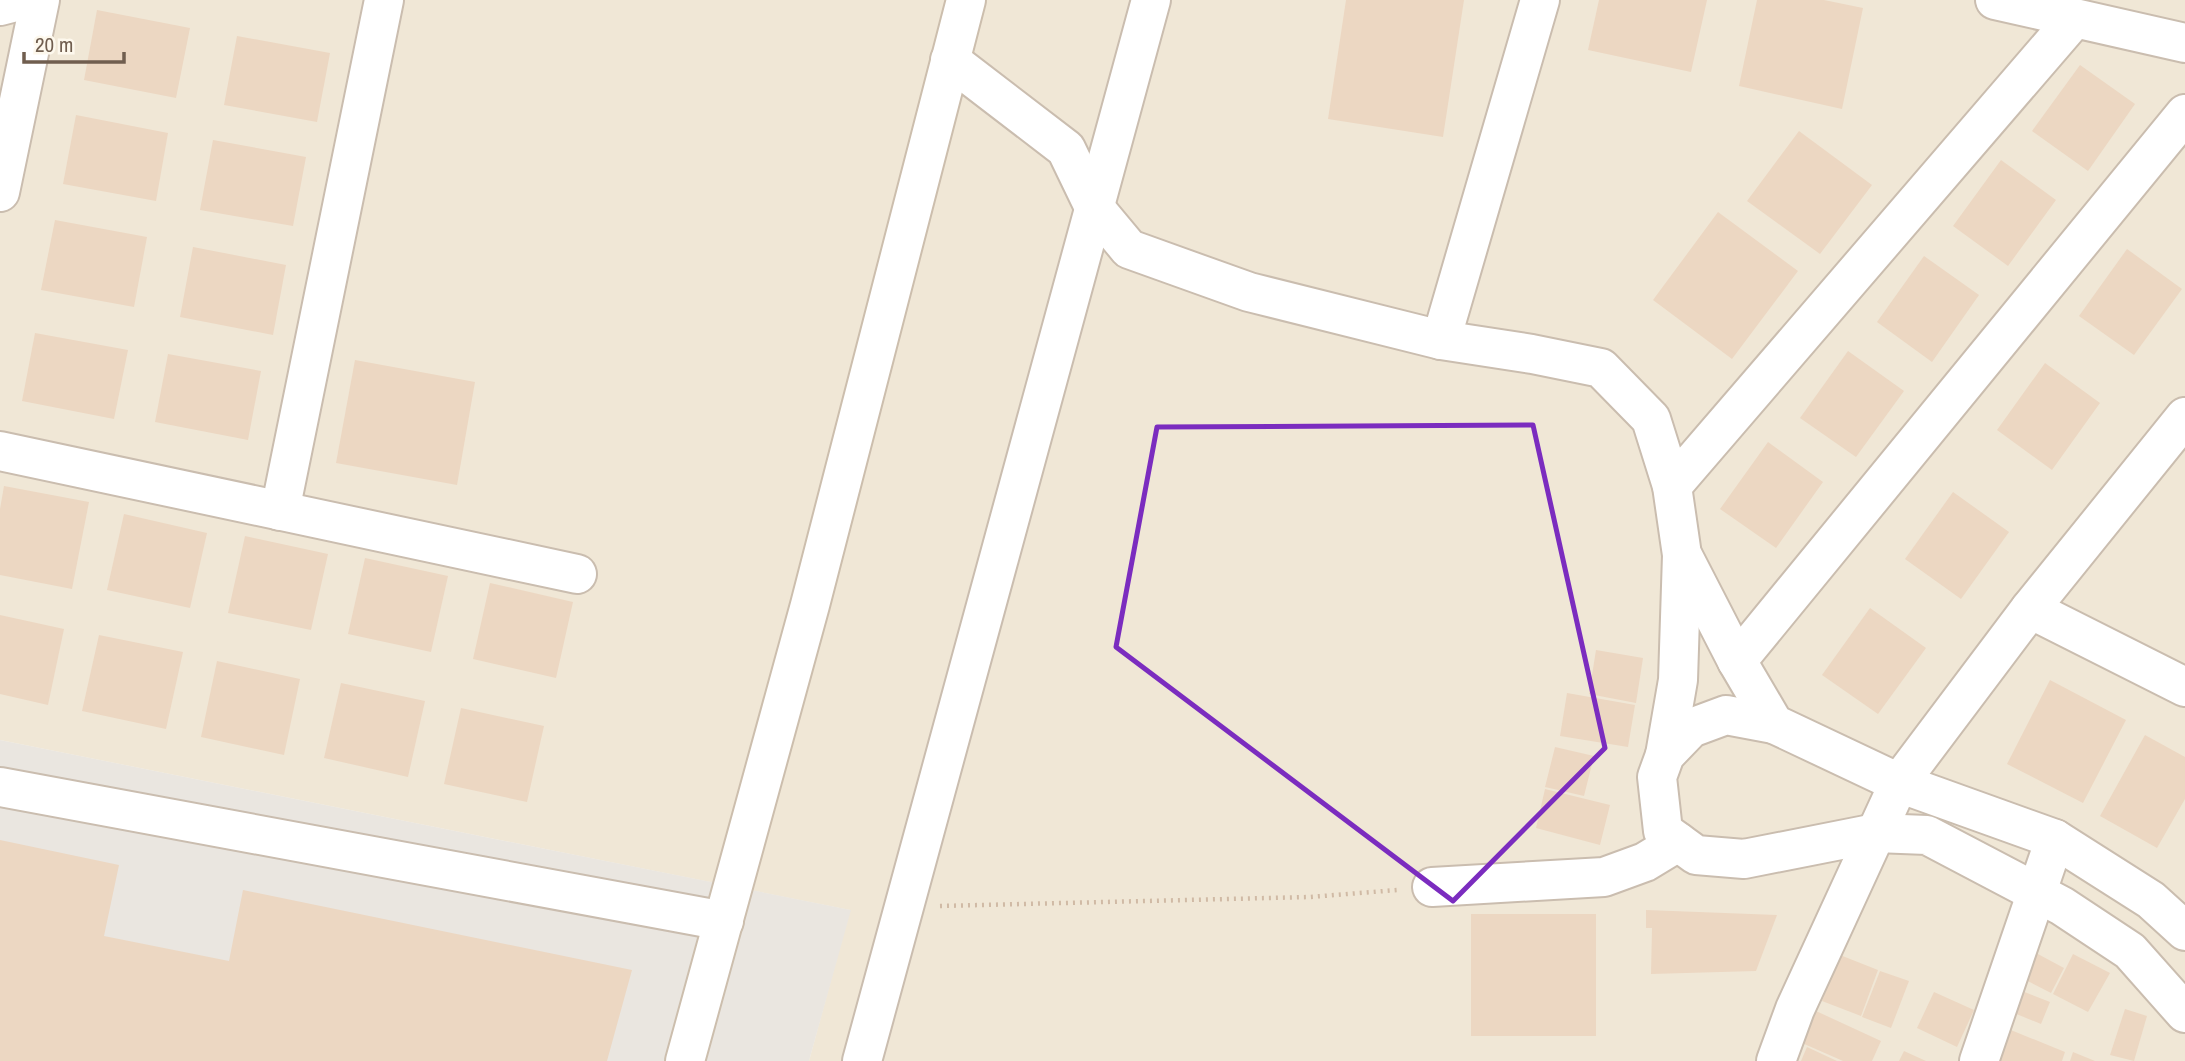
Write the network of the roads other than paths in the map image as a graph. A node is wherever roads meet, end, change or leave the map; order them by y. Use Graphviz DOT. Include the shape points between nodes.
graph roads {
  1 [pos="23,0"];
  2 [pos="40,0"];
  3 [pos="384,0"];
  4 [pos="966,0"];
  5 [pos="1151,0"];
  6 [pos="1540,0"];
  7 [pos="1995,0"];
  8 [pos="0,6"];
  9 [pos="2074,19"];
  10 [pos="2185,43"];
  11 [pos="950,60"];
  12 [pos="2185,114"];
  13 [pos="0,192"];
  14 [pos="1094,207"];
  15 [pos="1441,340"];
  16 [pos="2185,417"];
  17 [pos="0,451"];
  18 [pos="1672,485"];
  19 [pos="280,511"];
  20 [pos="1682,555"];
  21 [pos="577,574"];
  22 [pos="2030,609"];
  23 [pos="1737,661"];
  24 [pos="2185,687"];
  25 [pos="1774,724"];
  26 [pos="1664,755"];
  27 [pos="1899,783"];
  28 [pos="0,787"];
  29 [pos="1877,833"];
  30 [pos="2055,839"];
  31 [pos="1678,842"];
  32 [pos="1432,887"];
  33 [pos="2036,894"];
  34 [pos="724,921"];
  35 [pos="2185,931"];
  36 [pos="2185,1013"];
  37 [pos="685,1061"];
  38 [pos="862,1061"];
  39 [pos="1776,1061"];
  40 [pos="1979,1061"];
  1 -- 8 [label="street"];
  2 -- 13 [label="street"];
  3 -- 19 [label="street"];
  4 -- 11 [label="street"];
  5 -- 14 [label="street"];
  6 -- 15 [label="street"];
  7 -- 9 [label="street"];
  9 -- 10 [label="street"];
  9 -- 18 [label="street"];
  11 -- 14 [label="street" via="1066,149"];
  11 -- 34 [label="street"];
  12 -- 23 [label="street"];
  14 -- 15 [label="street" via="1129,248 1249,292"];
  14 -- 38 [label="street"];
  15 -- 18 [label="street" via="1601,369 1651,419"];
  16 -- 22 [label="street"];
  17 -- 19 [label="street"];
  18 -- 20 [label="street"];
  19 -- 21 [label="street"];
  20 -- 23 [label="street"];
  20 -- 26 [label="street" via="1678,680"];
  22 -- 24 [label="street"];
  22 -- 27 [label="street"];
  23 -- 25 [label="street"];
  25 -- 26 [label="street" via="1726,715 1691,727"];
  25 -- 27 [label="street"];
  26 -- 31 [label="street" via="1657,777 1663,831"];
  27 -- 29 [label="street"];
  27 -- 30 [label="street"];
  28 -- 34 [label="street"];
  29 -- 31 [label="street" via="1744,859 1696,855"];
  29 -- 33 [label="street" via="1927,835"];
  29 -- 39 [label="street" via="1795,1009"];
  30 -- 33 [label="street"];
  30 -- 35 [label="street" via="2151,900"];
  31 -- 32 [label="street" via="1645,862 1604,877"];
  33 -- 36 [label="street" via="2130,951"];
  33 -- 40 [label="street"];
  34 -- 37 [label="street"];
}
